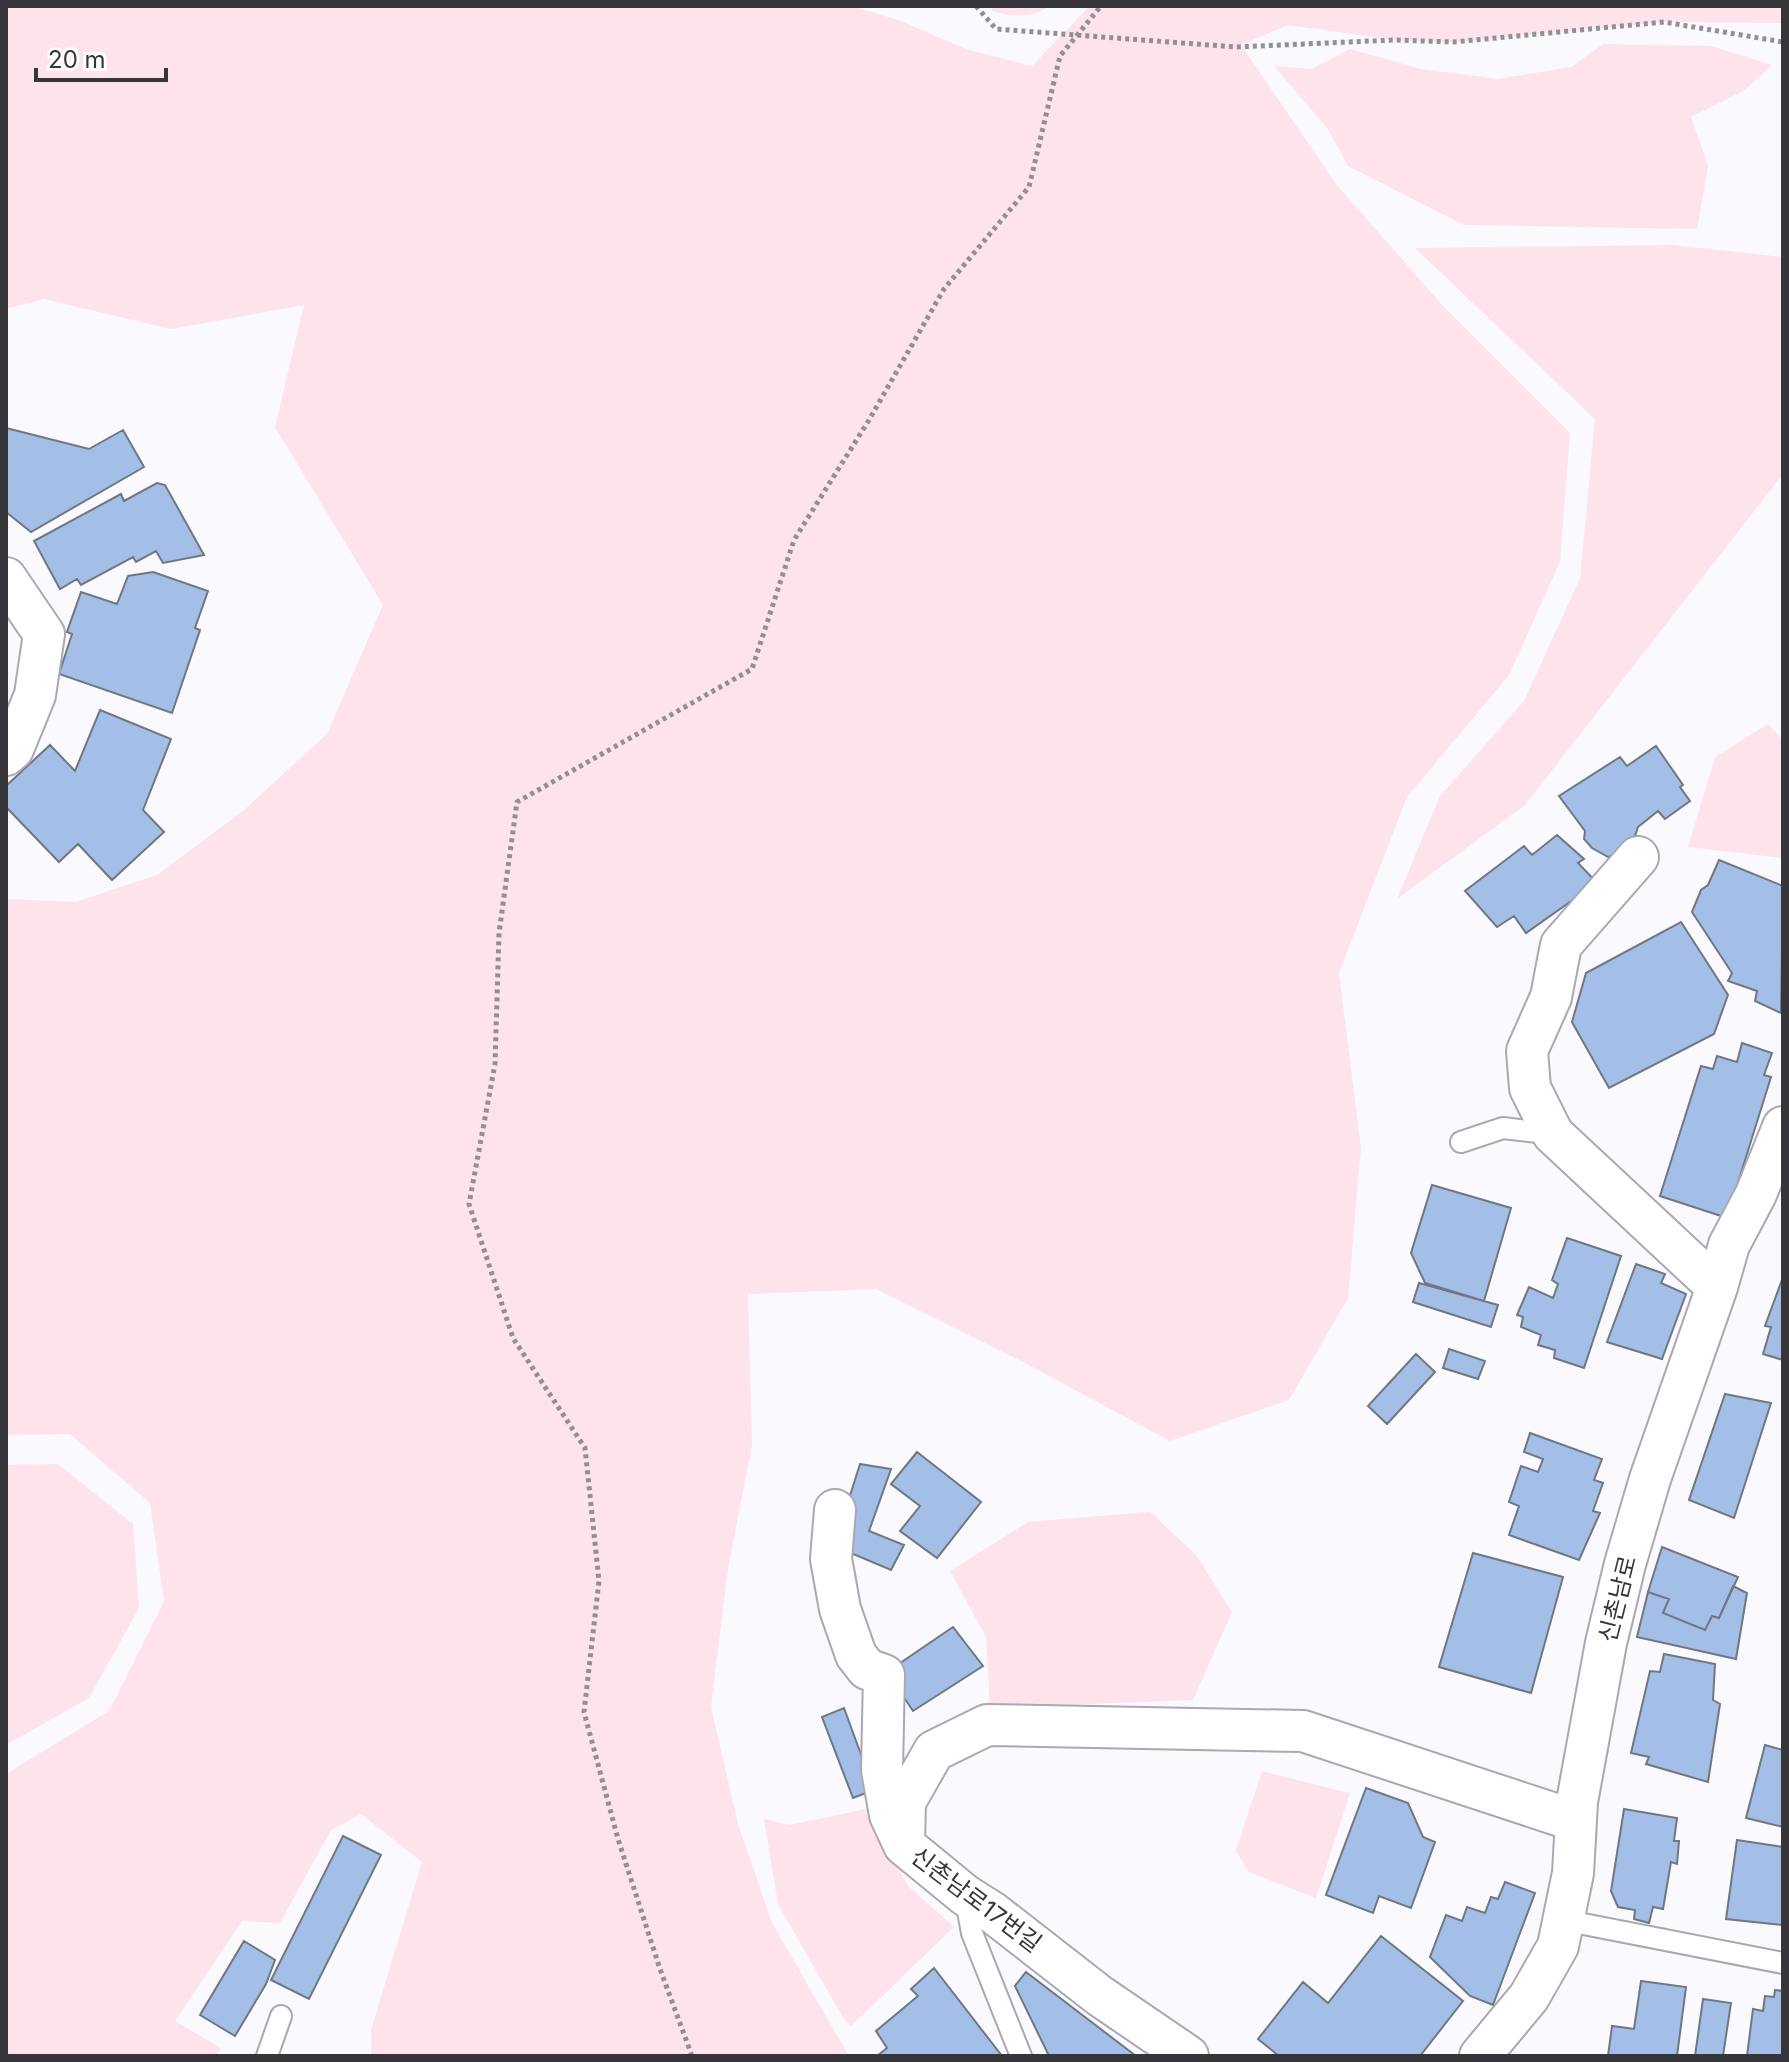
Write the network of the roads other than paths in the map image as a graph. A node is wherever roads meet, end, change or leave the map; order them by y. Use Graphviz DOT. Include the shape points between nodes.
graph roads {
  1 [pos="6,578"];
  2 [pos="6,755"];
  3 [pos="1638,857"];
  4 [pos="1783,1127"];
  5 [pos="1553,1134"];
  6 [pos="1461,1142"];
  7 [pos="1717,1287"];
  8 [pos="835,1510"];
  9 [pos="1576,1821"];
  10 [pos="904,1845"];
  11 [pos="965,1895"];
  12 [pos="1563,1920"];
  13 [pos="1783,1963"];
  14 [pos="281,2016"];
  15 [pos="267,2056"];
  16 [pos="1021,2056"];
  17 [pos="1188,2056"];
  18 [pos="1480,2056"];
  1 -- 2 [label="street" via="44,634 35,695"];
  3 -- 5 [label="street" via="1561,945 1551,997 1527,1051 1530,1088"];
  4 -- 7 [label="street, 신촌남로" via="1729,1245"];
  5 -- 6 [label="lane" via="1503,1128"];
  5 -- 7 [label="street"];
  7 -- 9 [label="street, 신촌남로" via="1625,1564"];
  8 -- 10 [label="street, 신촌남로17번길" via="831,1559 840,1609 856,1655 867,1669 884,1675 882,1770 890,1815"];
  9 -- 10 [label="street" via="1303,1731 987,1725 934,1751 905,1802"];
  9 -- 12 [label="street, 신촌남로"];
  10 -- 11 [label="street, 신촌남로17번길"];
  11 -- 16 [label="lane" via="972,1933"];
  11 -- 17 [label="street, 신촌남로17번길"];
  12 -- 13 [label="lane"];
  12 -- 18 [label="street, 신촌남로" via="1558,1946 1529,1997"];
  14 -- 15 [label="lane"];
}
